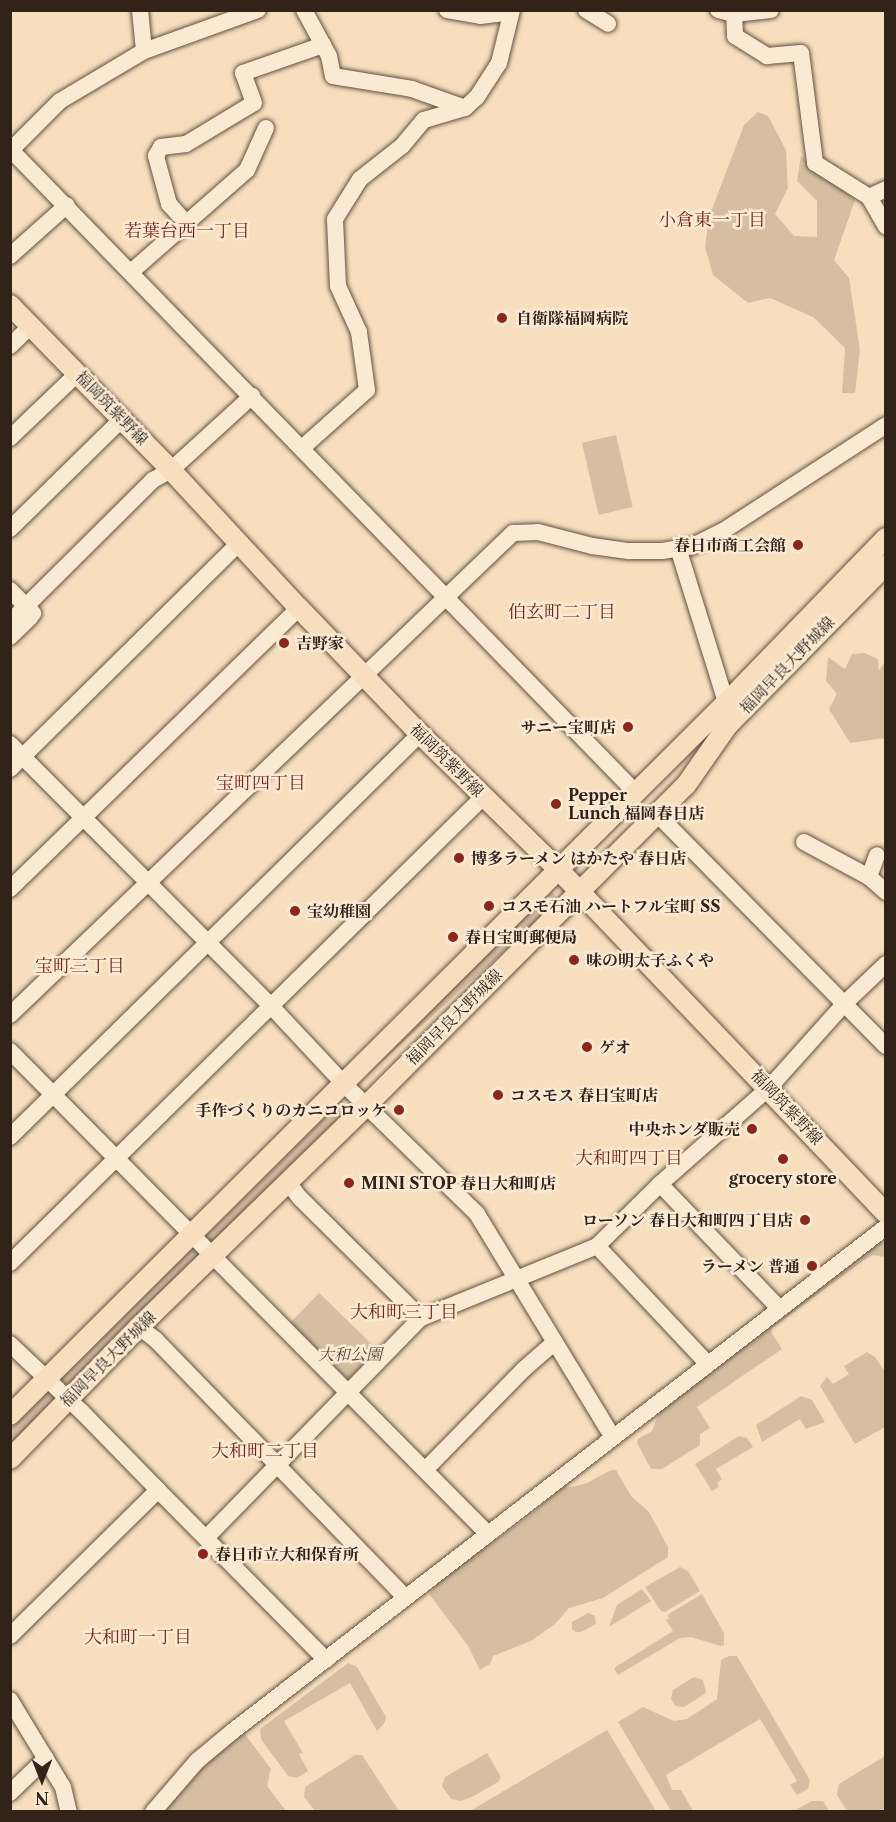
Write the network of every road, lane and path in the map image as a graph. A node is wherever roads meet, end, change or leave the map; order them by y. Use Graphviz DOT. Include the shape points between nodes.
graph roads {
  1 [pos="140,10"];
  2 [pos="258,10"];
  3 [pos="304,10"];
  4 [pos="447,10"];
  5 [pos="586,10"];
  6 [pos="771,10"];
  7 [pos="511,11"];
  8 [pos="726,12"];
  9 [pos="608,24"];
  10 [pos="323,45"];
  11 [pos="144,51"];
  12 [pos="465,108"];
  13 [pos="266,128"];
  14 [pos="11,150"];
  15 [pos="885,189"];
  16 [pos="869,197"];
  17 [pos="67,205"];
  18 [pos="187,224"];
  19 [pos="885,226"];
  20 [pos="10,256"];
  21 [pos="131,272"];
  22 [pos="10,305"];
  23 [pos="31,326"];
  24 [pos="10,346"];
  25 [pos="78,373"];
  26 [pos="252,396"];
  27 [pos="122,419"];
  28 [pos="885,425"];
  29 [pos="10,438"];
  30 [pos="302,448"];
  31 [pos="171,470"];
  32 [pos="10,529"];
  33 [pos="885,538"];
  34 [pos="239,543"];
  35 [pos="678,548"];
  36 [pos="885,565"];
  37 [pos="10,590"];
  38 [pos="445,597"];
  39 [pos="299,608"];
  40 [pos="30,610"];
  41 [pos="10,622"];
  42 [pos="10,637"];
  43 [pos="363,675"];
  44 [pos="756,697"];
  45 [pos="728,701"];
  46 [pos="728,725"];
  47 [pos="420,734"];
  48 [pos="10,744"];
  49 [pos="23,757"];
  50 [pos="10,770"];
  51 [pos="635,792"];
  52 [pos="483,797"];
  53 [pos="657,814"];
  54 [pos="83,817"];
  55 [pos="804,842"];
  56 [pos="877,855"];
  57 [pos="558,868"];
  58 [pos="870,877"];
  59 [pos="147,882"];
  60 [pos="10,889"];
  61 [pos="578,891"];
  62 [pos="885,892"];
  63 [pos="207,943"];
  64 [pos="885,964"];
  65 [pos="844,1004"];
  66 [pos="271,1006"];
  67 [pos="10,1015"];
  68 [pos="885,1046"];
  69 [pos="10,1051"];
  70 [pos="344,1084"];
  71 [pos="769,1088"];
  72 [pos="55,1093"];
  73 [pos="366,1106"];
  74 [pos="10,1137"];
  75 [pos="117,1157"];
  76 [pos="287,1181"];
  77 [pos="660,1184"];
  78 [pos="885,1213"];
  79 [pos="885,1227"];
  80 [pos="193,1234"];
  81 [pos="597,1246"];
  82 [pos="214,1255"];
  83 [pos="10,1263"];
  84 [pos="518,1280"];
  85 [pos="779,1308"];
  86 [pos="422,1318"];
  87 [pos="139,1327"];
  88 [pos="555,1342"];
  89 [pos="10,1344"];
  90 [pos="708,1364"];
  91 [pos="46,1379"];
  92 [pos="350,1393"];
  93 [pos="68,1399"];
  94 [pos="10,1415"];
  95 [pos="612,1436"];
  96 [pos="10,1459"];
  97 [pos="276,1467"];
  98 [pos="426,1468"];
  99 [pos="158,1490"];
  100 [pos="487,1533"];
  101 [pos="207,1537"];
  102 [pos="404,1596"];
  103 [pos="10,1636"];
  104 [pos="326,1660"];
  105 [pos="10,1700"];
  106 [pos="46,1758"];
  107 [pos="10,1793"];
  108 [pos="69,1812"];
  109 [pos="153,1812"];
  1 -- 11 [label="street"];
  2 -- 11 [label="street"];
  3 -- 10 [label="street"];
  4 -- 7 [label="street" via="480,16"];
  5 -- 9 [label="street"];
  6 -- 8 [label="street"];
  7 -- 12 [label="street" via="499,63"];
  8 -- 16 [label="street" via="735,36 767,56 801,52 815,163"];
  10 -- 12 [label="street" via="333,76 412,89"];
  10 -- 18 [label="street" via="243,73 254,103 186,144 161,147 156,156 169,204"];
  11 -- 14 [label="street" via="60,101"];
  12 -- 30 [label="street" via="424,120 402,146 360,180 335,219 338,286 359,332 367,390"];
  13 -- 18 [label="street" via="247,170"];
  14 -- 17 [label="street"];
  15 -- 16 [label="street"];
  16 -- 19 [label="street"];
  17 -- 20 [label="street"];
  17 -- 21 [label="street"];
  18 -- 21 [label="street"];
  21 -- 26 [label="street"];
  22 -- 23 [label="main road, 福岡筑紫野線"];
  23 -- 24 [label="street"];
  23 -- 25 [label="main road, 福岡筑紫野線"];
  25 -- 27 [label="main road, 福岡筑紫野線"];
  25 -- 29 [label="street"];
  26 -- 30 [label="street"];
  26 -- 31 [label="street"];
  27 -- 31 [label="main road, 福岡筑紫野線"];
  27 -- 32 [label="street"];
  28 -- 35 [label="street" via="723,531 693,546"];
  30 -- 38 [label="street"];
  31 -- 34 [label="main road, 福岡筑紫野線"];
  31 -- 40 [label="street" via="153,480"];
  33 -- 45 [label="main road, 福岡早良大野城線"];
  34 -- 39 [label="main road, 福岡筑紫野線"];
  34 -- 49 [label="street"];
  35 -- 38 [label="street" via="629,551 538,532 513,533"];
  35 -- 45 [label="street" via="721,690"];
  36 -- 44 [label="main road, 福岡早良大野城線"];
  37 -- 40 [label="street"];
  38 -- 43 [label="street"];
  38 -- 51 [label="street"];
  39 -- 43 [label="main road, 福岡筑紫野線"];
  39 -- 54 [label="street"];
  40 -- 41 [label="street"];
  40 -- 42 [label="street"];
  43 -- 47 [label="main road, 福岡筑紫野線"];
  43 -- 59 [label="street"];
  44 -- 45 [label="street"];
  44 -- 46 [label="main road, 福岡早良大野城線"];
  45 -- 46 [label="street"];
  45 -- 51 [label="main road, 福岡早良大野城線"];
  46 -- 53 [label="main road, 福岡早良大野城線" via="686,786"];
  47 -- 52 [label="main road, 福岡筑紫野線"];
  47 -- 63 [label="street"];
  48 -- 49 [label="street"];
  49 -- 50 [label="street"];
  49 -- 54 [label="street"];
  51 -- 57 [label="main road, 福岡早良大野城線"];
  52 -- 57 [label="main road, 福岡筑紫野線"];
  52 -- 66 [label="street"];
  53 -- 61 [label="main road, 福岡早良大野城線"];
  53 -- 65 [label="street"];
  54 -- 59 [label="street"];
  54 -- 60 [label="street"];
  55 -- 58 [label="street"];
  56 -- 58 [label="street"];
  57 -- 61 [label="main road, 福岡筑紫野線"];
  57 -- 70 [label="main road, 福岡早良大野城線"];
  58 -- 62 [label="street"];
  59 -- 63 [label="street"];
  59 -- 67 [label="street"];
  61 -- 71 [label="main road, 福岡筑紫野線"];
  61 -- 73 [label="main road, 福岡早良大野城線"];
  63 -- 66 [label="street"];
  63 -- 72 [label="street"];
  64 -- 65 [label="street"];
  65 -- 68 [label="street"];
  65 -- 71 [label="street"];
  66 -- 70 [label="street"];
  66 -- 75 [label="street"];
  69 -- 72 [label="street"];
  70 -- 73 [label="street"];
  70 -- 80 [label="main road, 福岡早良大野城線"];
  71 -- 77 [label="street"];
  71 -- 78 [label="main road, 福岡筑紫野線"];
  72 -- 74 [label="street"];
  72 -- 75 [label="street"];
  73 -- 76 [label="main road, 福岡早良大野城線"];
  73 -- 84 [label="street" via="477,1214"];
  75 -- 80 [label="street"];
  75 -- 83 [label="street"];
  76 -- 82 [label="main road, 福岡早良大野城線"];
  76 -- 86 [label="street"];
  77 -- 81 [label="street"];
  77 -- 85 [label="street"];
  79 -- 85 [label="street"];
  80 -- 82 [label="street"];
  80 -- 91 [label="main road, 福岡早良大野城線"];
  81 -- 84 [label="street"];
  81 -- 90 [label="street"];
  82 -- 87 [label="main road, 福岡早良大野城線"];
  82 -- 92 [label="street"];
  84 -- 86 [label="street"];
  84 -- 88 [label="street"];
  85 -- 90 [label="street"];
  86 -- 92 [label="street"];
  87 -- 93 [label="main road, 福岡早良大野城線"];
  87 -- 97 [label="street"];
  88 -- 95 [label="street"];
  88 -- 98 [label="street"];
  89 -- 91 [label="street"];
  90 -- 95 [label="street"];
  91 -- 93 [label="street"];
  91 -- 94 [label="main road, 福岡早良大野城線"];
  92 -- 97 [label="street"];
  92 -- 98 [label="street"];
  93 -- 96 [label="main road, 福岡早良大野城線"];
  93 -- 99 [label="street"];
  95 -- 100 [label="street"];
  97 -- 101 [label="street"];
  97 -- 102 [label="street"];
  98 -- 100 [label="street"];
  99 -- 101 [label="street"];
  99 -- 103 [label="street"];
  100 -- 102 [label="street"];
  101 -- 104 [label="street"];
  102 -- 104 [label="street"];
  104 -- 109 [label="street" via="197,1761"];
  105 -- 106 [label="street"];
  106 -- 107 [label="street"];
  106 -- 108 [label="street" via="63,1787"];
}
